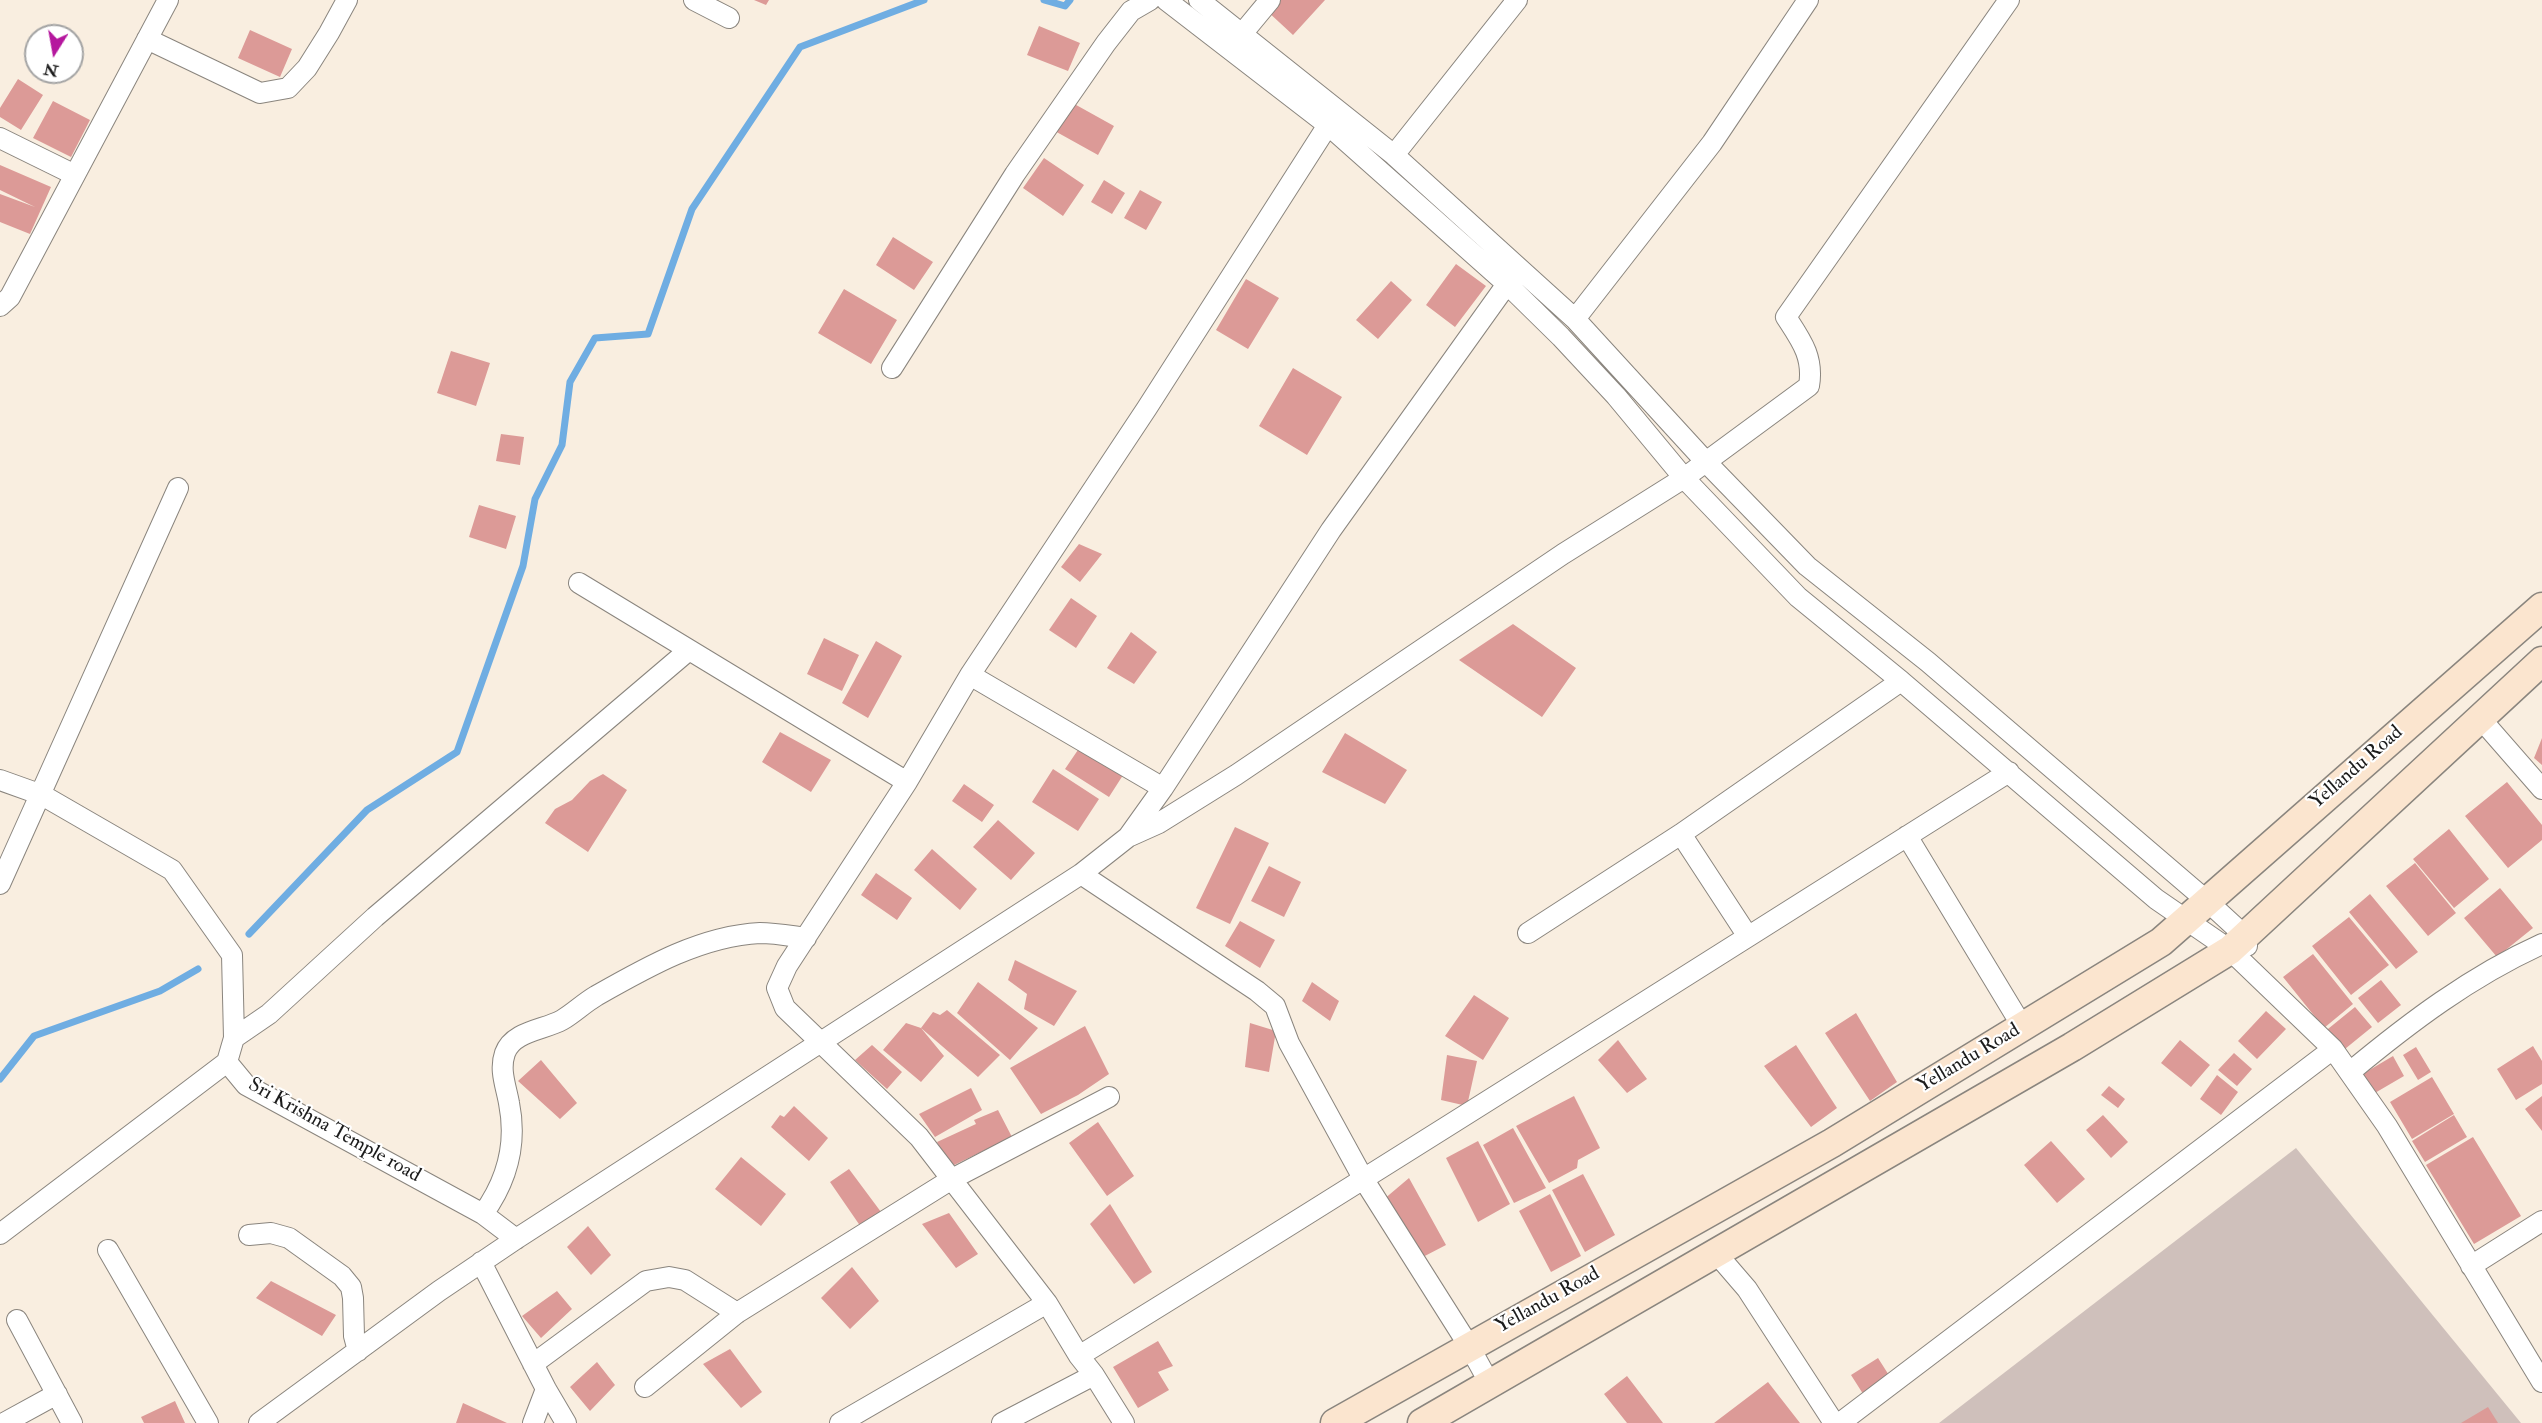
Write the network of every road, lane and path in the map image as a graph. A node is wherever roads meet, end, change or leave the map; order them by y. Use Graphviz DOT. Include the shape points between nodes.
graph roads {
  1 [pos="168,0"];
  2 [pos="347,0"];
  3 [pos="694,0"];
  4 [pos="1150,0"];
  5 [pos="1166,0"];
  6 [pos="1199,0"];
  7 [pos="1270,0"];
  8 [pos="1517,0"];
  9 [pos="1808,0"];
  10 [pos="2009,0"];
  11 [pos="729,18"];
  12 [pos="1241,35"];
  13 [pos="147,39"];
  14 [pos="1328,125"];
  15 [pos="0,138"];
  16 [pos="1394,155"];
  17 [pos="75,175"];
  18 [pos="1507,284"];
  19 [pos="0,306"];
  20 [pos="1575,319"];
  21 [pos="892,368"];
  22 [pos="1706,462"];
  23 [pos="1684,478"];
  24 [pos="178,488"];
  25 [pos="579,583"];
  26 [pos="2542,607"];
  27 [pos="689,650"];
  28 [pos="2542,661"];
  29 [pos="970,675"];
  30 [pos="1901,681"];
  31 [pos="2480,718"];
  32 [pos="2009,772"];
  33 [pos="0,780"];
  34 [pos="908,782"];
  35 [pos="1163,788"];
  36 [pos="2542,789"];
  37 [pos="42,795"];
  38 [pos="1681,834"];
  39 [pos="1908,836"];
  40 [pos="1128,837"];
  41 [pos="1081,874"];
  42 [pos="0,884"];
  43 [pos="2207,901"];
  44 [pos="2184,920"];
  45 [pos="1528,933"];
  46 [pos="1747,935"];
  47 [pos="806,938"];
  48 [pos="2238,943"];
  49 [pos="2542,944"];
  50 [pos="2022,1026"];
  51 [pos="234,1038"];
  52 [pos="823,1042"];
  53 [pos="2333,1049"];
  54 [pos="227,1062"];
  55 [pos="2349,1072"];
  56 [pos="1109,1097"];
  57 [pos="952,1179"];
  58 [pos="1364,1180"];
  59 [pos="483,1214"];
  60 [pos="2542,1221"];
  61 [pos="0,1234"];
  62 [pos="249,1234"];
  63 [pos="516,1239"];
  64 [pos="108,1250"];
  65 [pos="1716,1254"];
  66 [pos="481,1262"];
  67 [pos="2471,1266"];
  68 [pos="1047,1303"];
  69 [pos="737,1313"];
  70 [pos="16,1320"];
  71 [pos="1469,1346"];
  72 [pos="358,1351"];
  73 [pos="1079,1356"];
  74 [pos="533,1365"];
  75 [pos="1094,1375"];
  76 [pos="2542,1382"];
  77 [pos="1490,1384"];
  78 [pos="645,1387"];
  79 [pos="546,1389"];
  80 [pos="57,1394"];
  81 [pos="4,1423"];
  82 [pos="72,1423"];
  83 [pos="208,1423"];
  84 [pos="259,1423"];
  85 [pos="533,1423"];
  86 [pos="566,1423"];
  87 [pos="840,1423"];
  88 [pos="1002,1423"];
  89 [pos="1124,1423"];
  90 [pos="1335,1423"];
  91 [pos="1422,1423"];
  92 [pos="1834,1423"];
  93 [pos="1840,1423"];
  1 -- 13 [label="street"];
  2 -- 13 [label="street" via="307,68 288,88 279,90 260,93"];
  3 -- 11 [label="street"];
  4 -- 21 [label="street" via="1131,11 1106,43 1015,174"];
  5 -- 14 [label="street"];
  6 -- 12 [label="street"];
  7 -- 12 [label="street"];
  8 -- 16 [label="street"];
  9 -- 20 [label="street" via="1712,143"];
  10 -- 22 [label="street" via="1786,317 1804,345 1812,370 1809,386"];
  12 -- 16 [label="street"];
  13 -- 17 [label="street"];
  14 -- 18 [label="street"];
  14 -- 29 [label="street"];
  15 -- 17 [label="street"];
  16 -- 20 [label="street"];
  17 -- 19 [label="street" via="9,297"];
  18 -- 23 [label="street" via="1617,396"];
  18 -- 35 [label="street" via="1331,530"];
  20 -- 22 [label="street"];
  22 -- 23 [label="street"];
  22 -- 43 [label="street" via="1807,566 1928,662"];
  23 -- 30 [label="street" via="1798,597"];
  23 -- 40 [label="street" via="1563,554 1236,775 1159,823"];
  24 -- 37 [label="street"];
  25 -- 27 [label="street"];
  26 -- 43 [label="main road, Yellandu Road"];
  27 -- 34 [label="street"];
  27 -- 51 [label="street" via="375,916 269,1014"];
  28 -- 31 [label="main road, Yellandu Road"];
  29 -- 34 [label="street"];
  29 -- 35 [label="street"];
  30 -- 32 [label="street"];
  30 -- 38 [label="street"];
  31 -- 36 [label="street"];
  31 -- 48 [label="main road, Yellandu Road"];
  32 -- 39 [label="street"];
  32 -- 44 [label="street" via="2054,814"];
  33 -- 37 [label="street"];
  34 -- 47 [label="street"];
  35 -- 40 [label="street"];
  37 -- 42 [label="street"];
  37 -- 51 [label="street" via="172,870 232,955"];
  38 -- 45 [label="street"];
  38 -- 46 [label="street"];
  39 -- 46 [label="street"];
  39 -- 50 [label="street"];
  40 -- 41 [label="street"];
  41 -- 52 [label="street"];
  41 -- 58 [label="street" via="1275,1006 1289,1043"];
  43 -- 44 [label="main road, Yellandu Road"];
  43 -- 48 [label="street"];
  44 -- 48 [label="street"];
  44 -- 50 [label="main road, Yellandu Road" via="2162,942"];
  46 -- 58 [label="street"];
  47 -- 52 [label="street" via="777,988 785,1008"];
  47 -- 59 [label="street" via="762,933 692,946 594,997 562,1020 517,1038 505,1052 502,1076 512,1140 507,1167 494,1200"];
  48 -- 53 [label="street" via="2253,972"];
  48 -- 65 [label="main road, Yellandu Road" via="2072,1047"];
  49 -- 55 [label="street" via="2505,960 2404,1027"];
  50 -- 71 [label="main road, Yellandu Road" via="1832,1143"];
  51 -- 54 [label="street"];
  52 -- 57 [label="street" via="919,1137"];
  52 -- 63 [label="street"];
  53 -- 55 [label="street"];
  53 -- 93 [label="street"];
  54 -- 59 [label="street, Sri Krishna Temple road" via="246,1085"];
  54 -- 61 [label="street"];
  55 -- 67 [label="street" via="2387,1126"];
  56 -- 57 [label="street"];
  57 -- 68 [label="street"];
  57 -- 69 [label="street"];
  58 -- 71 [label="street"];
  58 -- 73 [label="street"];
  59 -- 63 [label="street, Sri Krishna Temple road"];
  60 -- 67 [label="street"];
  62 -- 72 [label="street" via="271,1233 289,1238 342,1276 351,1287"];
  63 -- 66 [label="street"];
  64 -- 83 [label="street"];
  65 -- 77 [label="main road, Yellandu Road"];
  65 -- 92 [label="street" via="1747,1289"];
  66 -- 72 [label="street"];
  66 -- 74 [label="street"];
  67 -- 76 [label="street"];
  68 -- 73 [label="street"];
  68 -- 87 [label="street"];
  69 -- 74 [label="street" via="685,1280 669,1277 646,1281"];
  69 -- 78 [label="street"];
  70 -- 80 [label="street"];
  71 -- 77 [label="street"];
  71 -- 90 [label="main road, Yellandu Road"];
  72 -- 84 [label="street"];
  73 -- 75 [label="street"];
  74 -- 79 [label="street"];
  75 -- 88 [label="street"];
  75 -- 89 [label="street"];
  77 -- 91 [label="main road, Yellandu Road"];
  79 -- 85 [label="street"];
  79 -- 86 [label="street"];
  80 -- 81 [label="street"];
  80 -- 82 [label="street"];
}
